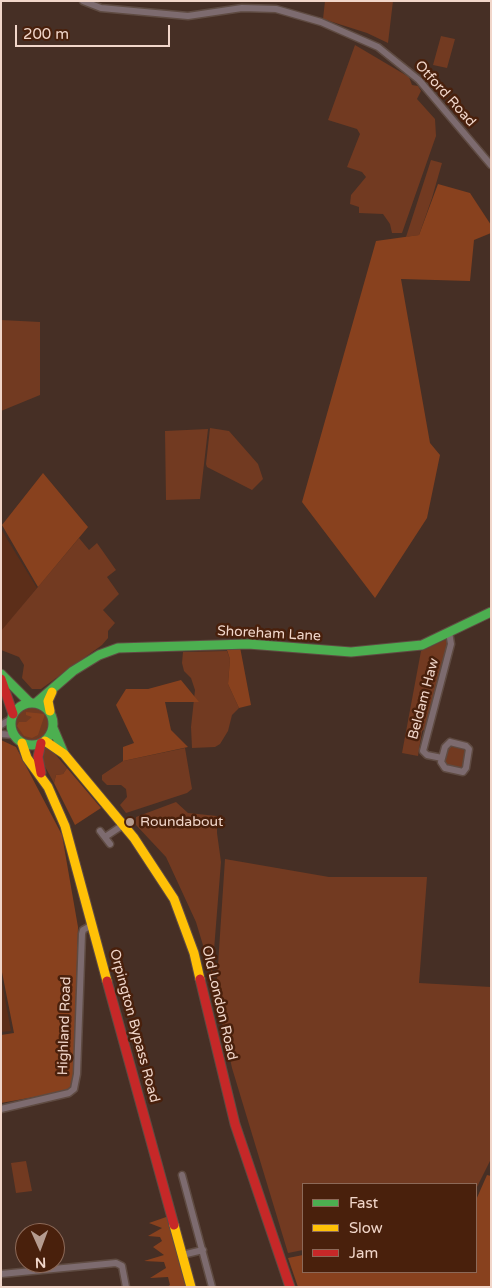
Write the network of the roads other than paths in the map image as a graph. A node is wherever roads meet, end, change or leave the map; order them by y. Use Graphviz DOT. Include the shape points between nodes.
graph roads {
  1 [pos="83,1"];
  2 [pos="491,165"];
  3 [pos="491,612"];
  4 [pos="449,632"];
  5 [pos="1,674"];
  6 [pos="1,679"];
  7 [pos="52,692"];
  8 [pos="33,702"];
  9 [pos="50,711"];
  10 [pos="12,716"];
  11 [pos="1,725"];
  12 [pos="53,728"];
  13 [pos="1,734"];
  14 [pos="13,735"];
  15 [pos="43,742"];
  16 [pos="22,743"];
  17 [pos="64,754"];
  18 [pos="442,758"];
  19 [pos="42,776"];
  20 [pos="123,825"];
  21 [pos="100,831"];
  22 [pos="105,837"];
  23 [pos="110,844"];
  24 [pos="92,925"];
  25 [pos="1,1109"];
  26 [pos="182,1175"];
  27 [pos="203,1250"];
  28 [pos="182,1255"];
  29 [pos="1,1274"];
  30 [pos="126,1287"];
  31 [pos="191,1287"];
  32 [pos="212,1287"];
  33 [pos="290,1287"];
  1 -- 2 [label="street, Otford Road" via="94,7 114,10 188,16 242,8 276,9 321,22 378,47 419,80"];
  3 -- 4 [label="street, Shoreham Lane"];
  4 -- 7 [label="street, Shoreham Lane" via="422,645 351,652 248,644 118,648 73,671"];
  4 -- 18 [label="street, Beldam Haw" via="451,644 423,751"];
  5 -- 8 [label="street"];
  6 -- 10 [label="street" via="12,706"];
  7 -- 8 [label="street, Shoreham Lane"];
  7 -- 9 [label="street" via="48,701"];
  8 -- 9 [label="street"];
  8 -- 10 [label="street" via="19,706"];
  9 -- 12 [label="street"];
  10 -- 11 [label="street"];
  10 -- 14 [label="street"];
  12 -- 15 [label="street"];
  12 -- 17 [label="street, Old London Road"];
  13 -- 14 [label="street"];
  14 -- 16 [label="street"];
  15 -- 16 [label="street"];
  15 -- 17 [label="street, Old London Road"];
  15 -- 19 [label="street, Orpington Bypass Road" via="38,757"];
  16 -- 19 [label="street, Orpington Bypass Road" via="27,758"];
  17 -- 20 [label="street, Old London Road"];
  18 -- 18 [label="street, Beldam Haw" via="444,768 463,772 469,749 450,742"];
  19 -- 24 [label="street, Orpington Bypass Road" via="65,826"];
  20 -- 22 [label="street"];
  20 -- 33 [label="street, Old London Road" via="162,879 189,937 225,1089"];
  21 -- 22 [label="street"];
  22 -- 23 [label="street"];
  24 -- 25 [label="street, Highland Road" via="82,934 74,1089"];
  24 -- 28 [label="street, Orpington Bypass Road"];
  26 -- 27 [label="street"];
  27 -- 28 [label="street"];
  27 -- 32 [label="street"];
  28 -- 31 [label="street, Orpington Bypass Road"];
  29 -- 30 [label="street" via="116,1263 122,1266"];
}
